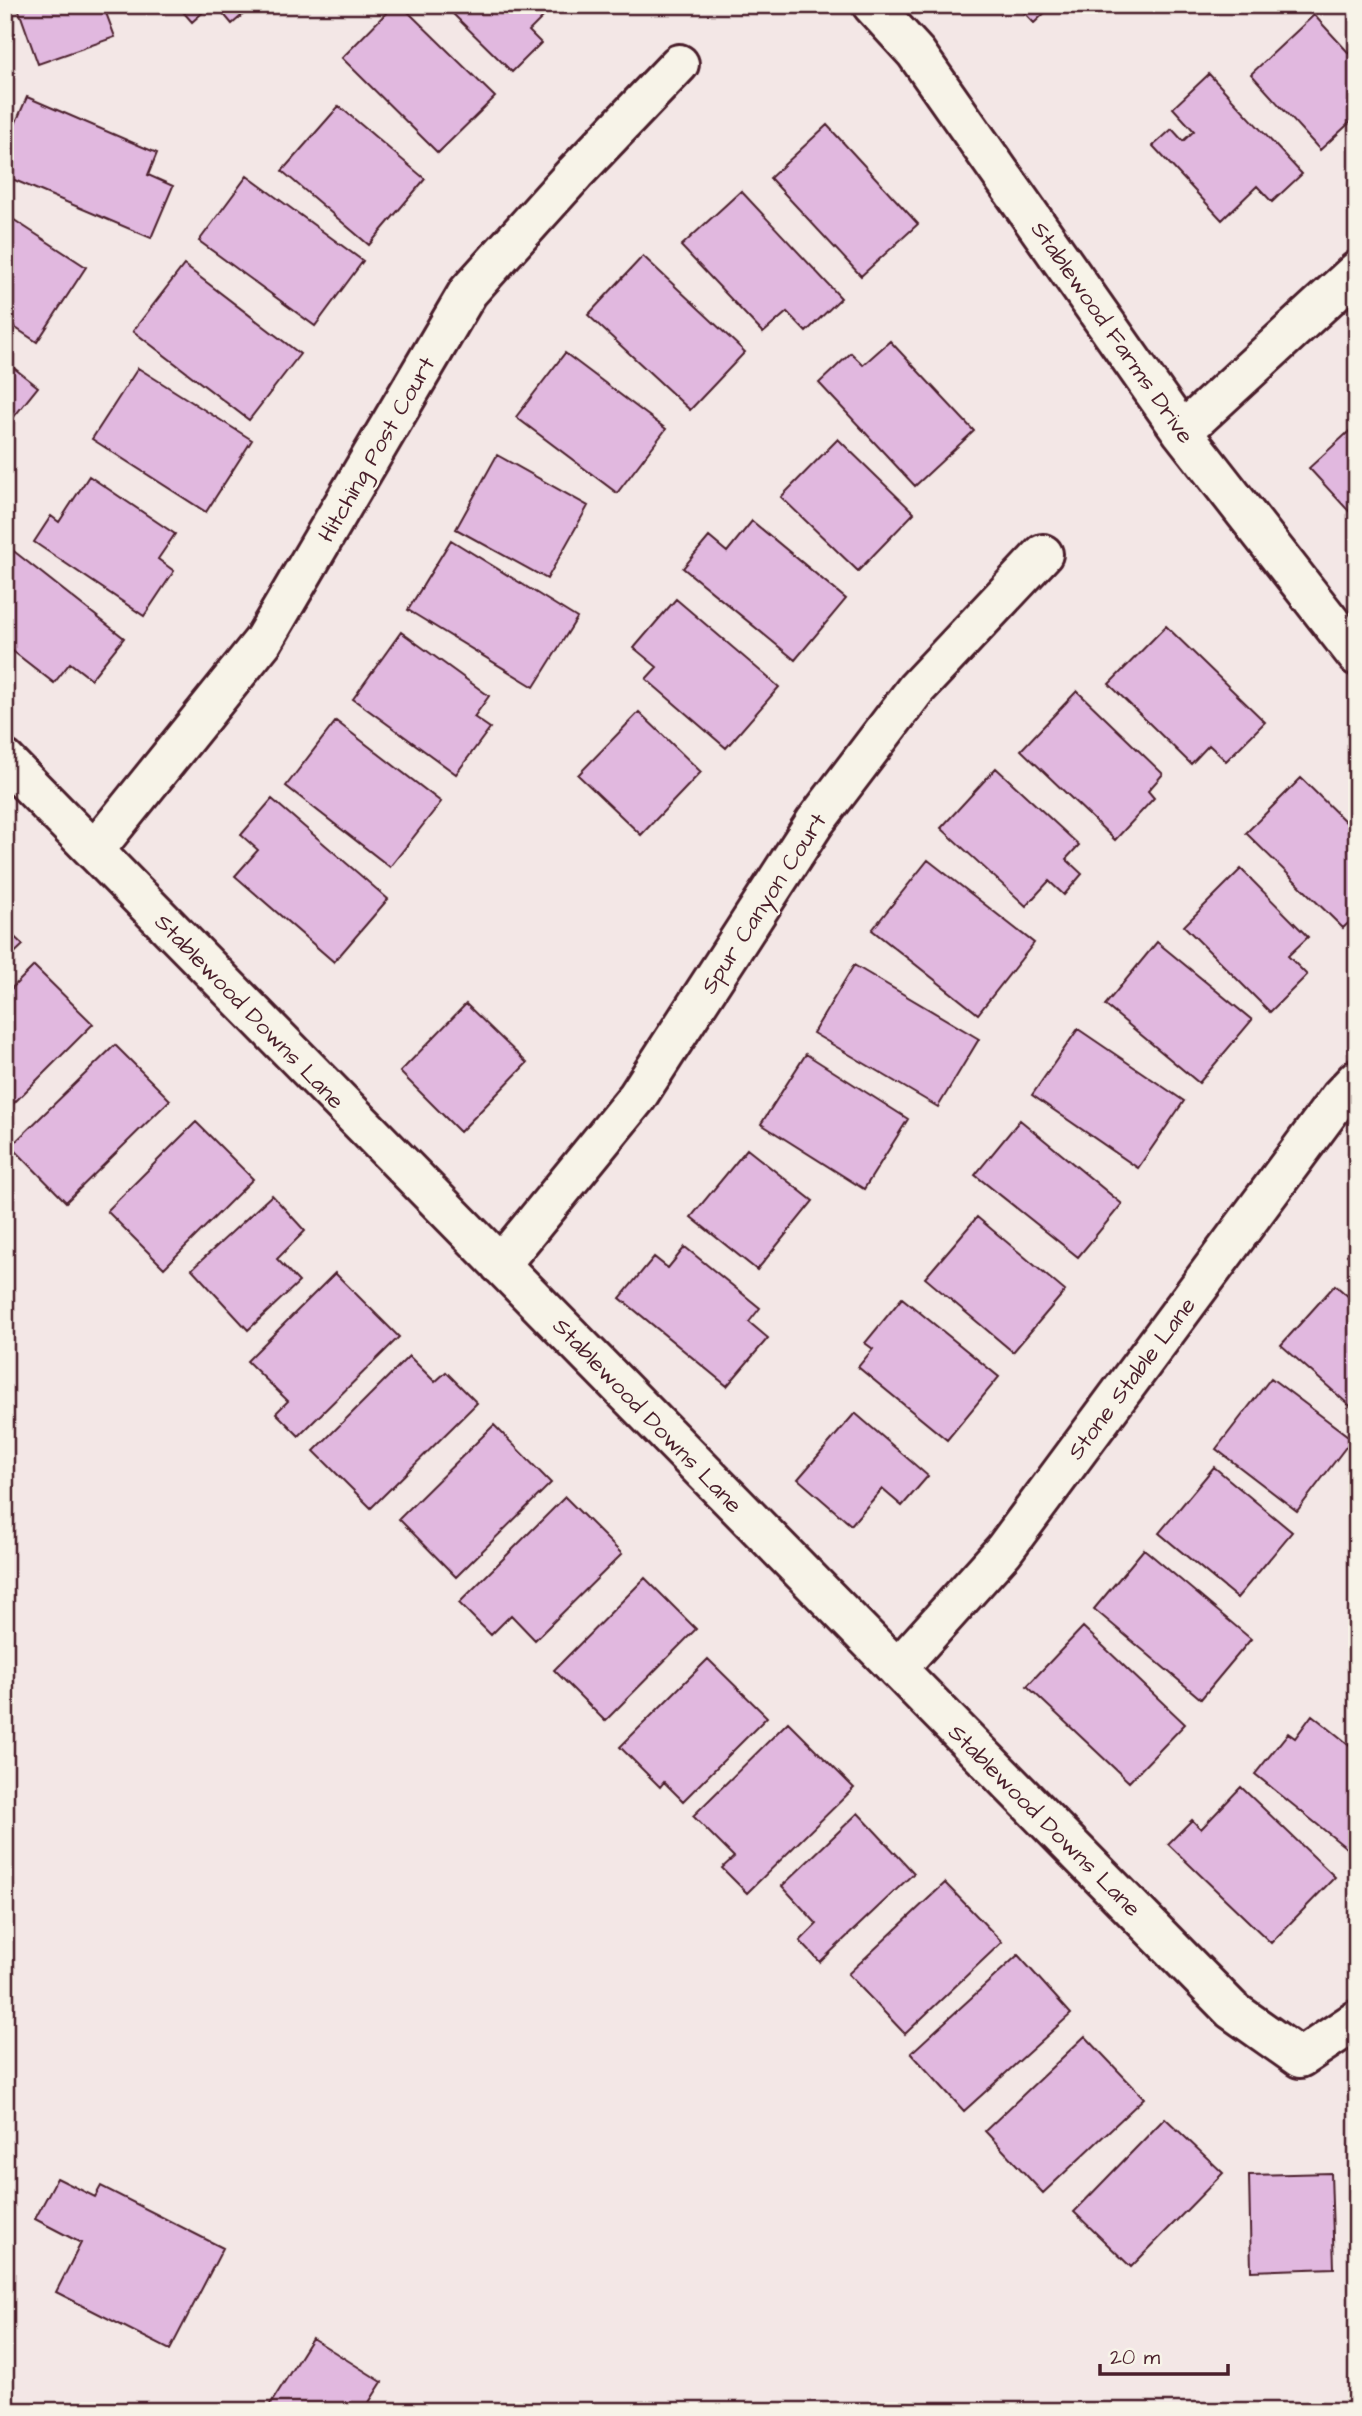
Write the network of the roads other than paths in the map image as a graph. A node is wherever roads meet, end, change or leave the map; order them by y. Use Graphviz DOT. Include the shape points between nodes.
graph roads {
  1 [pos="873,5"];
  2 [pos="680,64"];
  3 [pos="1357,271"];
  4 [pos="1182,432"];
  5 [pos="1043,554"];
  6 [pos="1357,656"];
  7 [pos="5,761"];
  8 [pos="94,851"];
  9 [pos="1357,1079"];
  10 [pos="500,1265"];
  11 [pos="897,1669"];
  12 [pos="1357,2020"];
  1 -- 4 [label="street, Stablewood Farms Drive" via="916,53"];
  2 -- 8 [label="street, Hitching Post Court" via="468,292 263,641"];
  3 -- 4 [label="street"];
  4 -- 6 [label="street, Stablewood Farms Drive"];
  5 -- 10 [label="street, Spur Canyon Court" via="899,711 815,822 637,1097"];
  7 -- 8 [label="street, Stablewood Downs Lane"];
  8 -- 10 [label="street, Stablewood Downs Lane"];
  9 -- 11 [label="street, Stone Stable Lane" via="1004,1550"];
  10 -- 11 [label="street, Stablewood Downs Lane"];
  11 -- 12 [label="street, Stablewood Downs Lane" via="1232,2010 1300,2058"];
}
